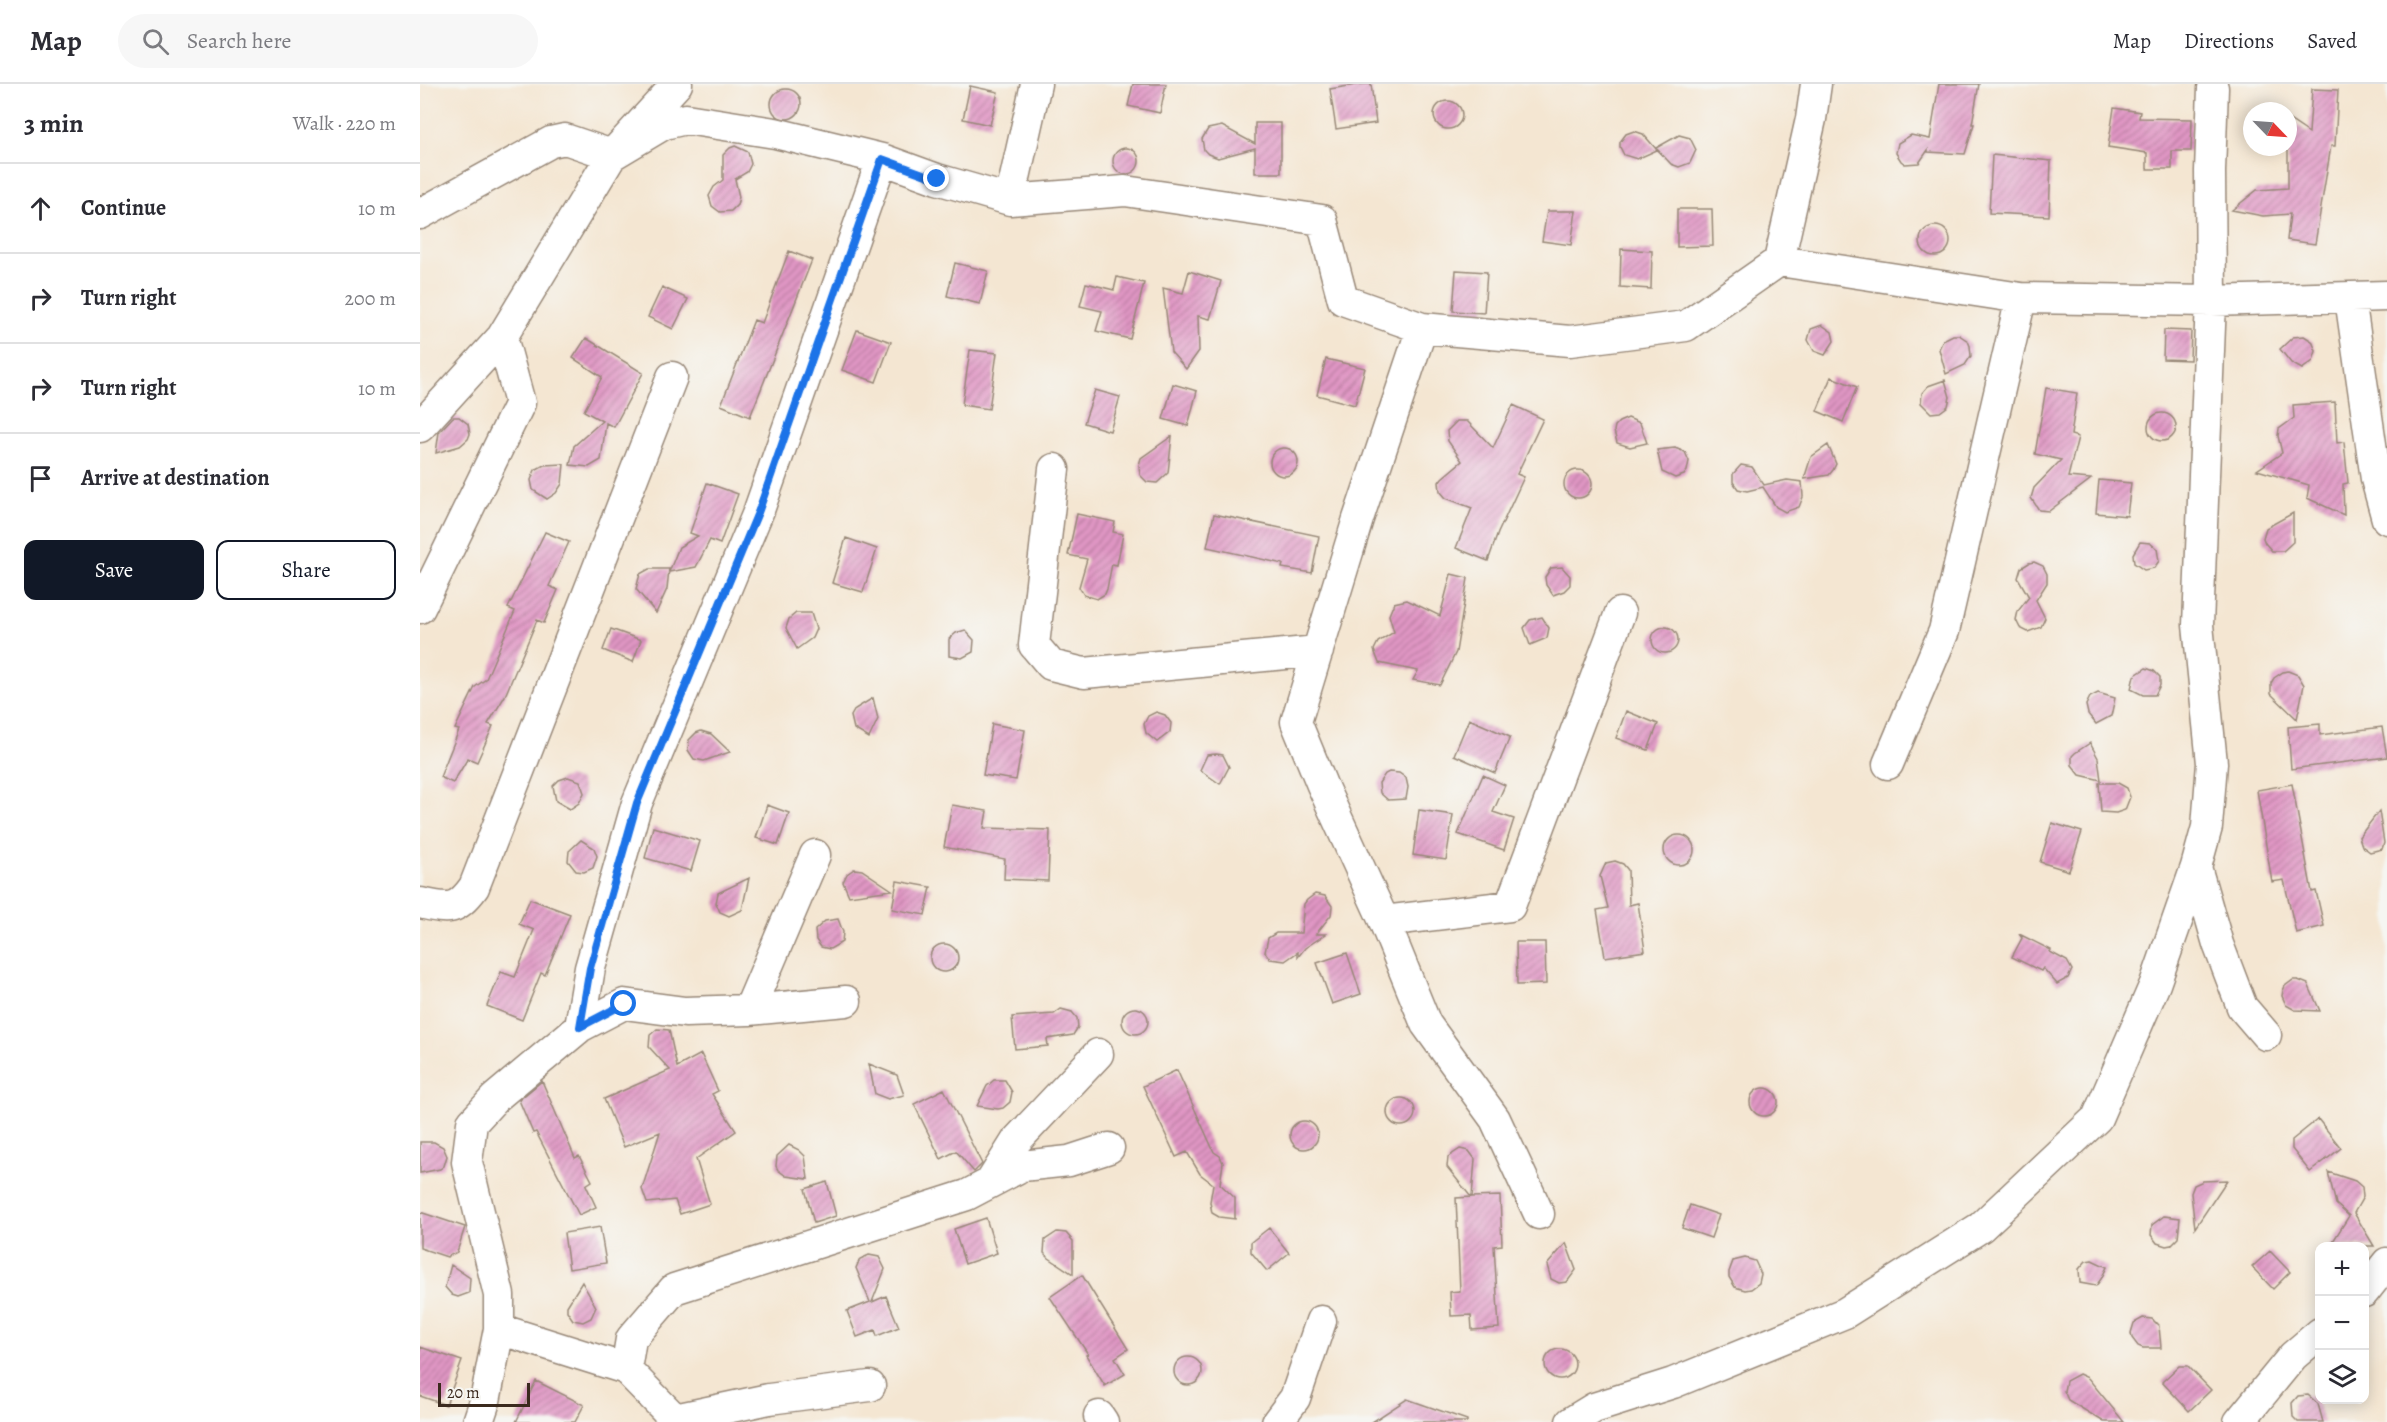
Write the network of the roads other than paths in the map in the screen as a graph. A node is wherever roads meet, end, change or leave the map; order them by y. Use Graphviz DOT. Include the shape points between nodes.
graph roads {
  1 [pos="677,84"];
  2 [pos="1036,84"];
  3 [pos="1816,84"];
  4 [pos="2213,88"];
  5 [pos="612,155"];
  6 [pos="882,159"];
  7 [pos="1010,200"];
  8 [pos="420,214"];
  9 [pos="1779,261"];
  10 [pos="2387,297"];
  11 [pos="2021,298"];
  12 [pos="2350,298"];
  13 [pos="2211,301"];
  14 [pos="1422,328"];
  15 [pos="502,337"];
  16 [pos="672,377"];
  17 [pos="420,427"];
  18 [pos="1054,469"];
  19 [pos="2387,519"];
  20 [pos="420,608"];
  21 [pos="1620,613"];
  22 [pos="1318,651"];
  23 [pos="1888,764"];
  24 [pos="815,855"];
  25 [pos="2196,867"];
  26 [pos="420,903"];
  27 [pos="1384,921"];
  28 [pos="846,1001"];
  29 [pos="749,1010"];
  30 [pos="580,1027"];
  31 [pos="2266,1035"];
  32 [pos="1098,1054"];
  33 [pos="1109,1148"];
  34 [pos="990,1183"];
  35 [pos="1539,1214"];
  36 [pos="2387,1263"];
  37 [pos="2369,1286"];
  38 [pos="1321,1321"];
  39 [pos="499,1329"];
  40 [pos="2315,1337"];
  41 [pos="626,1369"];
  42 [pos="870,1386"];
  43 [pos="675,1420"];
  44 [pos="478,1422"];
  45 [pos="1277,1422"];
  46 [pos="1571,1422"];
  47 [pos="2239,1422"];
  1 -- 5 [label="street"];
  2 -- 7 [label="street"];
  3 -- 9 [label="street"];
  4 -- 13 [label="street"];
  5 -- 6 [label="street" via="664,124 686,118 775,133"];
  5 -- 8 [label="street" via="566,139 551,142"];
  5 -- 15 [label="street"];
  6 -- 7 [label="street"];
  6 -- 30 [label="street" via="759,510 637,803 590,968"];
  7 -- 14 [label="street" via="1125,191 1322,220 1343,300"];
  9 -- 11 [label="street"];
  9 -- 14 [label="street" via="1686,326 1570,341"];
  10 -- 12 [label="street"];
  11 -- 13 [label="street"];
  11 -- 23 [label="street" via="1944,631"];
  12 -- 13 [label="street"];
  12 -- 19 [label="street" via="2376,478"];
  13 -- 25 [label="street" via="2198,625 2212,763 2207,827"];
  14 -- 22 [label="street"];
  15 -- 17 [label="street"];
  15 -- 20 [label="street" via="519,403"];
  16 -- 26 [label="street" via="474,887 463,902 446,908"];
  18 -- 22 [label="street" via="1034,645 1052,665 1084,673"];
  21 -- 27 [label="street" via="1510,906"];
  22 -- 27 [label="street" via="1296,722"];
  24 -- 29 [label="street"];
  25 -- 31 [label="street" via="2218,944 2242,1007"];
  25 -- 46 [label="street" via="2155,984 2097,1118 1982,1227 1845,1313 1673,1383 1594,1408"];
  27 -- 35 [label="street" via="1426,1024 1495,1119"];
  28 -- 29 [label="street"];
  29 -- 30 [label="street" via="685,1012 624,1004"];
  30 -- 39 [label="street" via="495,1098 472,1123 467,1162 499,1295"];
  32 -- 34 [label="street" via="1017,1140"];
  33 -- 34 [label="street" via="1069,1161 1022,1166"];
  34 -- 41 [label="street" via="967,1196 674,1289 631,1339"];
  36 -- 37 [label="street"];
  38 -- 45 [label="street" via="1295,1398"];
  39 -- 41 [label="street"];
  39 -- 44 [label="street"];
  40 -- 47 [label="street" via="2293,1356"];
  41 -- 43 [label="street"];
  42 -- 43 [label="street" via="769,1399"];
}
